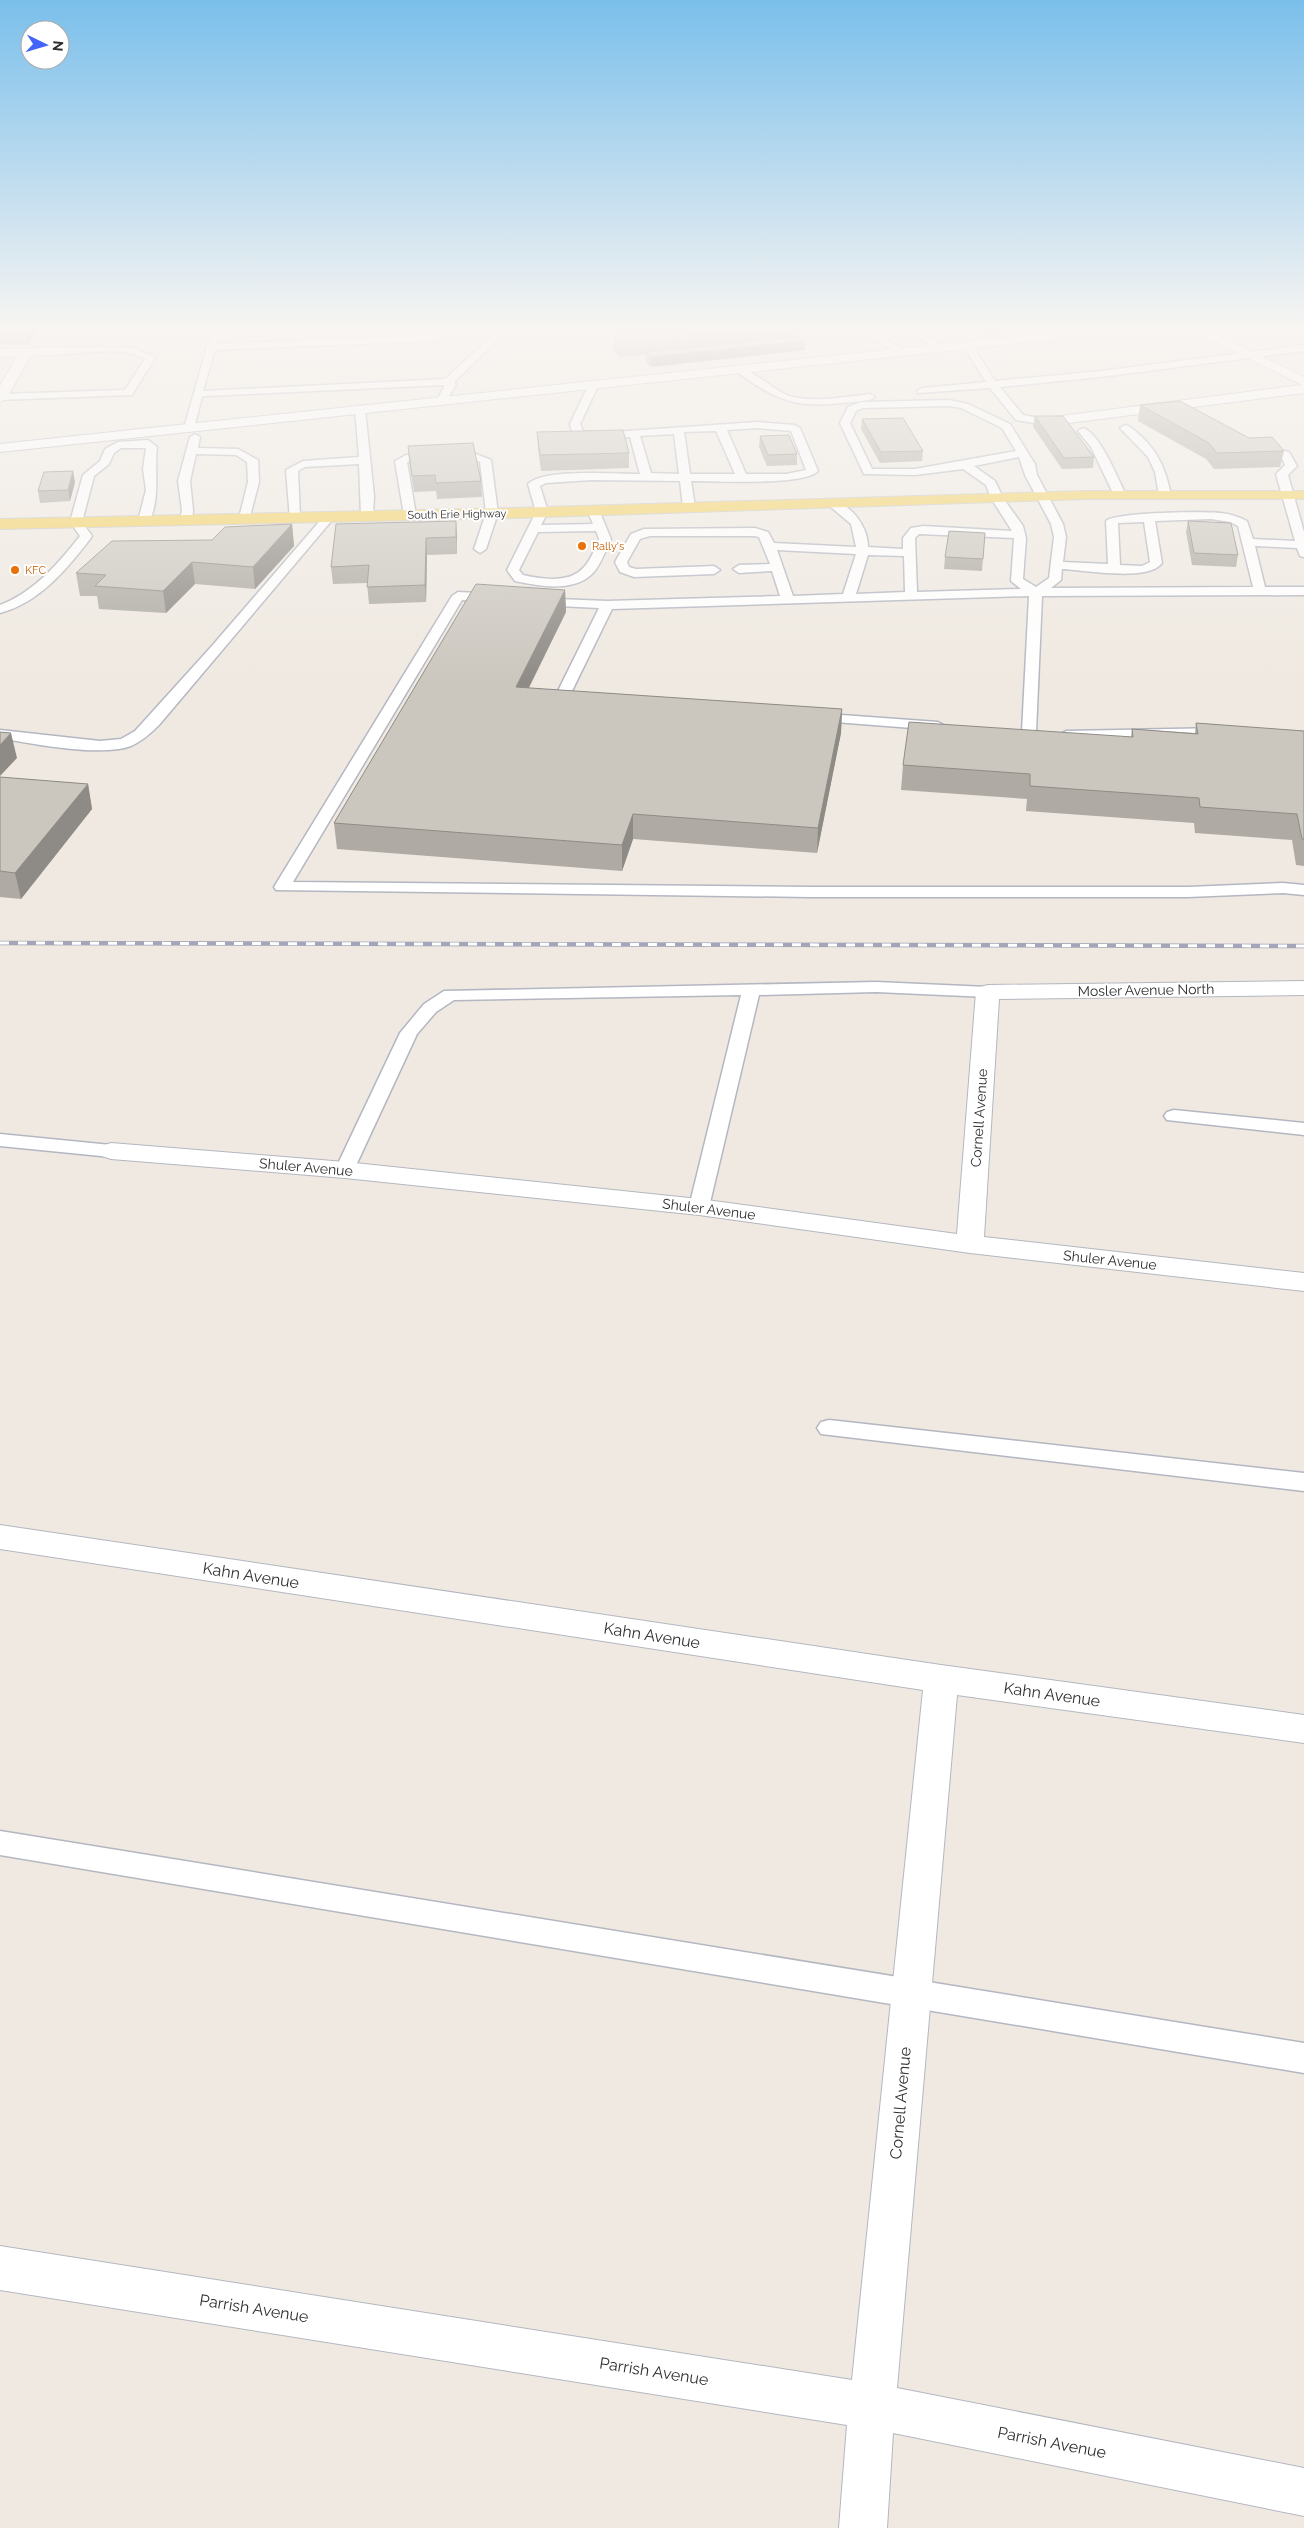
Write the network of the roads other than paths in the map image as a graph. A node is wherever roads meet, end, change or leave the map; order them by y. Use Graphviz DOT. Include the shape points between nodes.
graph roads {
  1 [pos="15,447"];
  2 [pos="113,447"];
  3 [pos="152,447"];
  4 [pos="192,447"];
  5 [pos="364,447"];
  6 [pos="638,447"];
  7 [pos="681,447"];
  8 [pos="729,447"];
  9 [pos="803,447"];
  10 [pos="856,447"];
  11 [pos="872,447"];
  12 [pos="1018,447"];
  13 [pos="1095,447"];
  14 [pos="1146,447"];
  15 [pos="0,448"];
  16 [pos="1266,449"];
  17 [pos="192,451"];
  18 [pos="1022,453"];
  19 [pos="365,460"];
  20 [pos="965,465"];
  21 [pos="879,472"];
  22 [pos="656,478"];
  23 [pos="742,478"];
  24 [pos="685,479"];
  25 [pos="1120,495"];
  26 [pos="1165,495"];
  27 [pos="1287,495"];
  28 [pos="1304,495"];
  29 [pos="1041,497"];
  30 [pos="997,498"];
  31 [pos="832,503"];
  32 [pos="689,507"];
  33 [pos="593,510"];
  34 [pos="542,512"];
  35 [pos="492,513"];
  36 [pos="410,515"];
  37 [pos="367,516"];
  38 [pos="294,517"];
  39 [pos="329,517"];
  40 [pos="245,518"];
  41 [pos="1149,518"];
  42 [pos="144,520"];
  43 [pos="186,520"];
  44 [pos="76,522"];
  45 [pos="1,524"];
  46 [pos="601,528"];
  47 [pos="533,529"];
  48 [pos="1019,535"];
  49 [pos="1247,542"];
  50 [pos="1302,544"];
  51 [pos="770,546"];
  52 [pos="480,550"];
  53 [pos="863,551"];
  54 [pos="910,553"];
  55 [pos="1057,565"];
  56 [pos="776,568"];
  57 [pos="1114,568"];
  58 [pos="739,569"];
  59 [pos="714,570"];
  60 [pos="1260,591"];
  61 [pos="1304,591"];
  62 [pos="1036,592"];
  63 [pos="912,596"];
  64 [pos="848,598"];
  65 [pos="507,599"];
  66 [pos="527,600"];
  67 [pos="788,600"];
  68 [pos="606,605"];
  69 [pos="0,609"];
  70 [pos="590,701"];
  71 [pos="799,716"];
  72 [pos="950,727"];
  73 [pos="1012,731"];
  74 [pos="1239,732"];
  75 [pos="1039,733"];
  76 [pos="0,734"];
  77 [pos="1304,890"];
  78 [pos="1304,988"];
  79 [pos="751,989"];
  80 [pos="988,992"];
  81 [pos="1174,1116"];
  82 [pos="1304,1128"];
  83 [pos="0,1140"];
  84 [pos="111,1151"];
  85 [pos="345,1170"];
  86 [pos="699,1207"];
  87 [pos="970,1244"];
  88 [pos="1304,1282"];
  89 [pos="829,1428"];
  90 [pos="1304,1482"];
  91 [pos="0,1536"];
  92 [pos="941,1679"];
  93 [pos="1304,1729"];
  94 [pos="0,1843"];
  95 [pos="910,1994"];
  96 [pos="1304,2058"];
  97 [pos="0,2268"];
  98 [pos="872,2406"];
  99 [pos="1304,2492"];
  100 [pos="863,2528"];
  1 -- 15 [label="street"];
  2 -- 44 [label="lane" via="105,462 89,475"];
  3 -- 42 [label="lane" via="149,469 152,490"];
  4 -- 17 [label="lane"];
  5 -- 19 [label="lane"];
  6 -- 22 [label="lane" via="646,476"];
  7 -- 24 [label="lane"];
  8 -- 23 [label="lane"];
  9 -- 23 [label="lane" via="812,471 806,476"];
  10 -- 21 [label="lane" via="868,472"];
  11 -- 21 [label="lane"];
  12 -- 18 [label="lane"];
  13 -- 25 [label="lane"];
  14 -- 26 [label="lane" via="1161,468"];
  16 -- 27 [label="lane" via="1285,454 1291,466 1282,474"];
  17 -- 40 [label="lane" via="238,452 252,460 253,491"];
  17 -- 43 [label="lane" via="185,477 184,490 190,510"];
  18 -- 20 [label="lane"];
  18 -- 29 [label="lane"];
  19 -- 37 [label="lane"];
  19 -- 38 [label="lane" via="303,464 292,470"];
  20 -- 21 [label="lane" via="915,472"];
  20 -- 30 [label="lane" via="986,477"];
  22 -- 24 [label="lane"];
  22 -- 34 [label="lane" via="541,479 534,484"];
  23 -- 24 [label="lane"];
  24 -- 32 [label="lane"];
  25 -- 26 [label="main road, South Erie Highway"];
  25 -- 29 [label="main road, South Erie Highway"];
  26 -- 27 [label="main road, South Erie Highway"];
  27 -- 28 [label="main road, South Erie Highway"];
  27 -- 50 [label="lane"];
  29 -- 30 [label="main road, South Erie Highway"];
  29 -- 55 [label="lane" via="1057,524 1060,537"];
  30 -- 31 [label="main road, South Erie Highway"];
  30 -- 48 [label="lane" via="1017,526"];
  31 -- 32 [label="main road, South Erie Highway"];
  31 -- 53 [label="lane" via="856,522"];
  32 -- 33 [label="main road, South Erie Highway"];
  33 -- 34 [label="main road, South Erie Highway"];
  33 -- 46 [label="lane"];
  34 -- 35 [label="main road, South Erie Highway"];
  34 -- 47 [label="lane"];
  35 -- 36 [label="main road, South Erie Highway"];
  35 -- 36 [label="lane" via="485,460 473,456 401,460"];
  35 -- 52 [label="lane"];
  36 -- 37 [label="main road, South Erie Highway"];
  37 -- 39 [label="main road, South Erie Highway"];
  38 -- 39 [label="main road, South Erie Highway"];
  38 -- 40 [label="main road, South Erie Highway"];
  39 -- 76 [label="lane" via="221,646 132,740 112,745"];
  40 -- 43 [label="main road, South Erie Highway"];
  41 -- 49 [label="lane" via="1201,516 1236,519 1243,524"];
  41 -- 57 [label="lane" via="1112,521"];
  41 -- 57 [label="lane" via="1156,563 1145,569"];
  42 -- 43 [label="main road, South Erie Highway"];
  42 -- 44 [label="main road, South Erie Highway"];
  44 -- 45 [label="main road, South Erie Highway"];
  44 -- 69 [label="lane" via="86,536 74,553 22,601"];
  46 -- 47 [label="lane"];
  46 -- 47 [label="lane" via="605,539 587,572 570,581 551,583 519,578 513,570"];
  48 -- 54 [label="lane" via="915,531 909,538"];
  48 -- 62 [label="lane" via="1017,581"];
  49 -- 50 [label="lane"];
  49 -- 60 [label="lane"];
  51 -- 53 [label="lane"];
  51 -- 56 [label="lane"];
  51 -- 59 [label="lane" via="764,535 755,532 648,532 635,537 621,562 624,569 634,573"];
  53 -- 54 [label="lane"];
  53 -- 64 [label="lane"];
  54 -- 63 [label="lane"];
  55 -- 57 [label="lane"];
  55 -- 62 [label="lane" via="1055,580"];
  56 -- 58 [label="lane"];
  56 -- 67 [label="lane"];
  60 -- 61 [label="lane"];
  60 -- 62 [label="lane"];
  62 -- 63 [label="lane"];
  62 -- 75 [label="lane"];
  63 -- 64 [label="lane"];
  64 -- 67 [label="lane"];
  65 -- 77 [label="lane" via="458,596 282,887 810,892"];
  66 -- 68 [label="lane"];
  67 -- 68 [label="lane"];
  68 -- 70 [label="lane" via="561,699"];
  71 -- 72 [label="lane"];
  73 -- 75 [label="lane"];
  74 -- 75 [label="lane"];
  78 -- 80 [label="street, Mosler Avenue North"];
  79 -- 80 [label="lane" via="876,987"];
  79 -- 85 [label="lane" via="450,995 430,1008 409,1033"];
  79 -- 86 [label="lane"];
  80 -- 87 [label="street, Cornell Avenue"];
  81 -- 82 [label="lane"];
  83 -- 84 [label="lane"];
  84 -- 85 [label="street, Shuler Avenue"];
  85 -- 86 [label="street, Shuler Avenue"];
  86 -- 87 [label="street, Shuler Avenue"];
  87 -- 88 [label="street, Shuler Avenue"];
  89 -- 90 [label="lane"];
  91 -- 92 [label="street, Kahn Avenue"];
  92 -- 93 [label="street, Kahn Avenue"];
  92 -- 95 [label="street, Cornell Avenue"];
  94 -- 95 [label="lane"];
  95 -- 96 [label="lane"];
  95 -- 98 [label="street, Cornell Avenue"];
  97 -- 98 [label="street, Parrish Avenue"];
  98 -- 99 [label="street, Parrish Avenue"];
  98 -- 100 [label="street, Cornell Avenue"];
}
